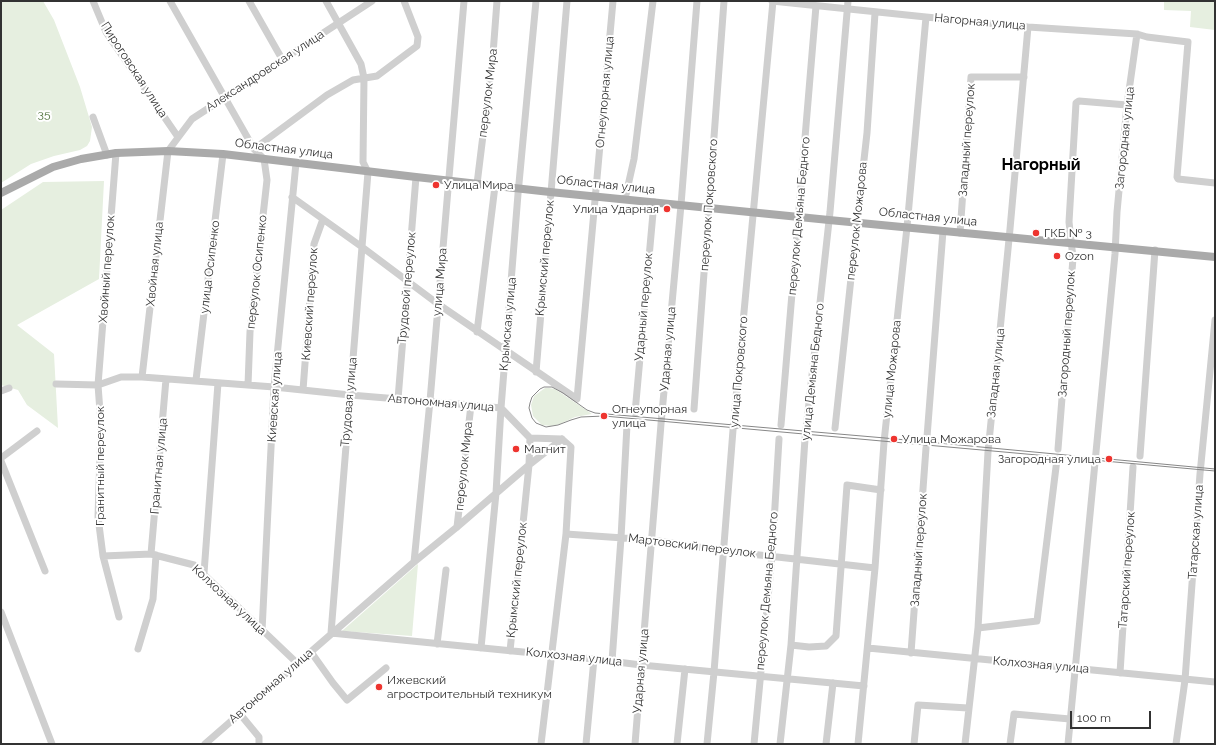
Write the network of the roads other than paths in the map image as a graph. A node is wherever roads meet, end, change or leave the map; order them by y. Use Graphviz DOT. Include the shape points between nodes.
graph roads {
  1 [pos="93,1"];
  2 [pos="170,1"];
  3 [pos="250,1"];
  4 [pos="326,1"];
  5 [pos="372,1"];
  6 [pos="404,1"];
  7 [pos="464,1"];
  8 [pos="498,1"];
  9 [pos="536,1"];
  10 [pos="566,1"];
  11 [pos="613,1"];
  12 [pos="653,1"];
  13 [pos="697,1"];
  14 [pos="724,1"];
  15 [pos="772,1"];
  16 [pos="848,1"];
  17 [pos="816,6"];
  18 [pos="847,10"];
  19 [pos="875,13"];
  20 [pos="926,18"];
  21 [pos="338,23"];
  22 [pos="1028,26"];
  23 [pos="1137,34"];
  24 [pos="282,59"];
  25 [pos="1024,77"];
  26 [pos="364,78"];
  27 [pos="224,97"];
  28 [pos="1127,105"];
  29 [pos="93,117"];
  30 [pos="178,137"];
  31 [pos="254,149"];
  32 [pos="168,151"];
  33 [pos="111,154"];
  34 [pos="223,154"];
  35 [pos="264,159"];
  36 [pos="296,163"];
  37 [pos="368,172"];
  38 [pos="416,178"];
  39 [pos="449,181"];
  40 [pos="1215,183"];
  41 [pos="476,184"];
  42 [pos="495,186"];
  43 [pos="518,188"];
  44 [pos="1,192"];
  45 [pos="550,192"];
  46 [pos="595,195"];
  47 [pos="292,197"];
  48 [pos="625,199"];
  49 [pos="654,202"];
  50 [pos="681,205"];
  51 [pos="709,208"];
  52 [pos="754,212"];
  53 [pos="799,216"];
  54 [pos="323,219"];
  55 [pos="829,220"];
  56 [pos="857,222"];
  57 [pos="907,227"];
  58 [pos="943,231"];
  59 [pos="960,232"];
  60 [pos="1010,237"];
  61 [pos="1071,243"];
  62 [pos="362,247"];
  63 [pos="1115,248"];
  64 [pos="1155,250"];
  65 [pos="1215,257"];
  66 [pos="408,281"];
  67 [pos="438,304"];
  68 [pos="1215,320"];
  69 [pos="477,332"];
  70 [pos="506,351"];
  71 [pos="536,372"];
  72 [pos="142,378"];
  73 [pos="166,379"];
  74 [pos="196,380"];
  75 [pos="218,383"];
  76 [pos="56,384"];
  77 [pos="98,385"];
  78 [pos="248,385"];
  79 [pos="274,387"];
  80 [pos="9,388"];
  81 [pos="303,390"];
  82 [pos="1,391"];
  83 [pos="350,395"];
  84 [pos="398,399"];
  85 [pos="430,401"];
  86 [pos="471,405"];
  87 [pos="501,408"];
  88 [pos="694,409"];
  89 [pos="635,413"];
  90 [pos="627,425"];
  91 [pos="781,425"];
  92 [pos="835,428"];
  93 [pos="37,431"];
  94 [pos="927,437"];
  95 [pos="530,438"];
  96 [pos="562,439"];
  97 [pos="779,439"];
  98 [pos="926,448"];
  99 [pos="1058,449"];
  100 [pos="1140,456"];
  101 [pos="1,458"];
  102 [pos="1057,460"];
  103 [pos="1,461"];
  104 [pos="529,465"];
  105 [pos="1134,467"];
  106 [pos="881,490"];
  107 [pos="496,494"];
  108 [pos="457,526"];
  109 [pos="566,534"];
  110 [pos="621,538"];
  111 [pos="652,540"];
  112 [pos="724,551"];
  113 [pos="153,554"];
  114 [pos="103,556"];
  115 [pos="772,556"];
  116 [pos="797,558"];
  117 [pos="414,562"];
  118 [pos="841,564"];
  119 [pos="875,568"];
  120 [pos="446,570"];
  121 [pos="45,571"];
  122 [pos="204,573"];
  123 [pos="1,612"];
  124 [pos="119,618"];
  125 [pos="978,628"];
  126 [pos="262,631"];
  127 [pos="332,633"];
  128 [pos="437,644"];
  129 [pos="790,645"];
  130 [pos="482,648"];
  131 [pos="868,648"];
  132 [pos="138,649"];
  133 [pos="510,651"];
  134 [pos="311,652"];
  135 [pos="911,653"];
  136 [pos="551,655"];
  137 [pos="594,659"];
  138 [pos="975,659"];
  139 [pos="612,661"];
  140 [pos="298,664"];
  141 [pos="640,665"];
  142 [pos="386,668"];
  143 [pos="1075,668"];
  144 [pos="685,669"];
  145 [pos="714,672"];
  146 [pos="1120,673"];
  147 [pos="760,676"];
  148 [pos="788,679"];
  149 [pos="1185,680"];
  150 [pos="1215,682"];
  151 [pos="833,683"];
  152 [pos="864,686"];
  153 [pos="968,708"];
  154 [pos="240,714"];
  155 [pos="1070,719"];
  156 [pos="52,744"];
  157 [pos="205,744"];
  158 [pos="259,744"];
  159 [pos="541,744"];
  160 [pos="586,744"];
  161 [pos="635,744"];
  162 [pos="677,744"];
  163 [pos="707,744"];
  164 [pos="754,744"];
  165 [pos="780,744"];
  166 [pos="826,744"];
  167 [pos="858,744"];
  168 [pos="914,744"];
  169 [pos="964,744"];
  170 [pos="1010,744"];
  171 [pos="1068,744"];
  172 [pos="1176,744"];
  1 -- 30 [label="street, Пироговская улица" via="106,32"];
  2 -- 27 [label="street"];
  3 -- 24 [label="street"];
  4 -- 21 [label="street, Трудовая улица"];
  5 -- 21 [label="street, Александровская улица"];
  6 -- 26 [label="street" via="418,37 417,46 377,76"];
  7 -- 39 [label="street, улица Мира"];
  8 -- 41 [label="street, переулок Мира"];
  9 -- 43 [label="street, Крымская улица"];
  10 -- 45 [label="street, Крымский переулок"];
  11 -- 46 [label="street, Огнеупорная улица"];
  12 -- 48 [label="street" via="634,159"];
  13 -- 50 [label="street, Ударная улица"];
  14 -- 51 [label="street, переулок Покровского"];
  15 -- 17 [label="street, Нагорная улица"];
  15 -- 52 [label="street, улица Покровского"];
  16 -- 18 [label="street, улица Демьяна Бедного"];
  17 -- 18 [label="street, Нагорная улица"];
  17 -- 53 [label="street, переулок Демьяна Бедного"];
  18 -- 19 [label="street, Нагорная улица"];
  18 -- 55 [label="street, улица Демьяна Бедного"];
  19 -- 20 [label="street, Нагорная улица"];
  19 -- 56 [label="street, переулок Можарова" via="867,133"];
  20 -- 22 [label="street, Нагорная улица"];
  20 -- 57 [label="street, улица Можарова"];
  21 -- 24 [label="street, Александровская улица"];
  21 -- 26 [label="street, Трудовая улица" via="362,64"];
  22 -- 23 [label="street, Нагорная улица"];
  22 -- 25 [label="street, Западная улица"];
  23 -- 28 [label="street, Загородная улица"];
  23 -- 40 [label="street, Нагорная улица" via="1188,42 1177,177"];
  24 -- 27 [label="street, Александровская улица"];
  25 -- 59 [label="street, Западный переулок" via="971,77"];
  25 -- 60 [label="street, Западная улица"];
  26 -- 31 [label="street" via="353,80 327,95"];
  26 -- 37 [label="street, Трудовая улица" via="363,162"];
  27 -- 30 [label="street, Александровская улица" via="192,119"];
  27 -- 31 [label="street"];
  28 -- 61 [label="street, Загородный переулок" via="1079,101 1076,103 1069,222"];
  28 -- 63 [label="street, Загородная улица"];
  29 -- 33 [label="street"];
  30 -- 32 [label="street, Александровская улица"];
  31 -- 35 [label="street"];
  32 -- 33 [label="main road, Областная улица"];
  32 -- 34 [label="main road, Областная улица"];
  32 -- 72 [label="street, Хвойная улица"];
  33 -- 44 [label="main road, Областная улица" via="53,167"];
  33 -- 77 [label="street, Хвойный переулок"];
  34 -- 35 [label="main road, Областная улица"];
  34 -- 74 [label="street, улица Осипенко"];
  35 -- 36 [label="main road, Областная улица"];
  35 -- 78 [label="street, переулок Осипенко" via="267,180 250,332"];
  36 -- 37 [label="main road, Областная улица"];
  36 -- 47 [label="street, Киевская улица"];
  37 -- 38 [label="main road, Областная улица"];
  37 -- 62 [label="street, Трудовая улица"];
  38 -- 39 [label="main road, Областная улица"];
  38 -- 66 [label="street, Трудовой переулок"];
  39 -- 41 [label="main road, Областная улица"];
  39 -- 67 [label="street, улица Мира"];
  41 -- 42 [label="main road, Областная улица"];
  42 -- 43 [label="main road, Областная улица"];
  42 -- 69 [label="street"];
  43 -- 45 [label="main road, Областная улица"];
  43 -- 70 [label="street, Крымская улица"];
  45 -- 46 [label="main road, Областная улица"];
  45 -- 71 [label="street, Крымский переулок"];
  46 -- 48 [label="main road, Областная улица"];
  46 -- 71 [label="street, Огнеупорная улица" via="577,399"];
  47 -- 54 [label="street"];
  47 -- 79 [label="street, Киевская улица"];
  48 -- 49 [label="main road, Областная улица"];
  49 -- 50 [label="main road, Областная улица"];
  49 -- 89 [label="street, Ударный переулок"];
  50 -- 51 [label="main road, Областная улица"];
  50 -- 111 [label="street, Ударная улица"];
  51 -- 52 [label="main road, Областная улица"];
  51 -- 88 [label="street, переулок Покровского"];
  52 -- 53 [label="main road, Областная улица"];
  52 -- 112 [label="street, улица Покровского"];
  53 -- 55 [label="main road, Областная улица"];
  53 -- 91 [label="street, переулок Демьяна Бедного"];
  54 -- 62 [label="street"];
  54 -- 81 [label="street, Киевский переулок" via="314,244"];
  55 -- 56 [label="main road, Областная улица"];
  55 -- 116 [label="street, улица Демьяна Бедного" via="805,439"];
  56 -- 57 [label="main road, Областная улица"];
  56 -- 92 [label="street, переулок Можарова"];
  57 -- 58 [label="main road, Областная улица"];
  57 -- 106 [label="street, улица Можарова"];
  58 -- 59 [label="main road, Областная улица"];
  58 -- 94 [label="street"];
  59 -- 60 [label="main road, Областная улица"];
  60 -- 61 [label="main road, Областная улица"];
  60 -- 125 [label="street, Западная улица" via="988,452"];
  61 -- 63 [label="main road, Областная улица"];
  61 -- 99 [label="street, Загородный переулок"];
  62 -- 66 [label="street"];
  62 -- 83 [label="street, Трудовая улица"];
  63 -- 64 [label="main road, Областная улица"];
  63 -- 143 [label="street, Загородная улица"];
  64 -- 65 [label="main road, Областная улица"];
  64 -- 100 [label="street"];
  66 -- 67 [label="street"];
  66 -- 84 [label="street, Трудовой переулок"];
  67 -- 69 [label="street"];
  67 -- 85 [label="street, улица Мира"];
  68 -- 149 [label="street, Татарская улица" via="1200,474"];
  69 -- 70 [label="street"];
  70 -- 71 [label="street"];
  70 -- 87 [label="street, Крымская улица"];
  72 -- 73 [label="street, Автономная улица"];
  72 -- 77 [label="street, Автономная улица" via="121,377"];
  73 -- 74 [label="street, Автономная улица"];
  73 -- 113 [label="street, Гранитная улица"];
  74 -- 75 [label="street, Автономная улица"];
  75 -- 78 [label="street, Автономная улица"];
  75 -- 122 [label="street"];
  76 -- 77 [label="street, Автономная улица"];
  77 -- 114 [label="street, Гранитный переулок" via="101,425 98,517"];
  78 -- 79 [label="street, Автономная улица"];
  79 -- 81 [label="street, Автономная улица"];
  79 -- 126 [label="street, Киевская улица"];
  80 -- 82 [label="street"];
  81 -- 83 [label="street, Автономная улица"];
  83 -- 84 [label="street, Автономная улица"];
  83 -- 127 [label="street, Трудовая улица"];
  84 -- 85 [label="street, Автономная улица"];
  85 -- 86 [label="street, Автономная улица"];
  85 -- 117 [label="street, улица Мира"];
  86 -- 87 [label="street, Автономная улица"];
  86 -- 108 [label="street, переулок Мира"];
  87 -- 95 [label="street, Автономная улица"];
  87 -- 107 [label="street, Крымская улица"];
  90 -- 110 [label="street"];
  93 -- 101 [label="street"];
  95 -- 96 [label="street"];
  95 -- 104 [label="street, Крымский переулок"];
  96 -- 104 [label="street, Автономная улица"];
  96 -- 109 [label="street" via="571,448"];
  97 -- 115 [label="street, переулок Демьяна Бедного"];
  98 -- 135 [label="street, Западный переулок"];
  102 -- 125 [label="street" via="1037,621"];
  103 -- 121 [label="street"];
  104 -- 107 [label="street, Автономная улица"];
  104 -- 133 [label="street, Крымский переулок"];
  105 -- 146 [label="street, Татарский переулок"];
  106 -- 118 [label="street" via="847,485"];
  106 -- 119 [label="street, улица Можарова"];
  107 -- 108 [label="street, Автономная улица"];
  107 -- 130 [label="street, Крымская улица"];
  108 -- 117 [label="street, Автономная улица"];
  109 -- 110 [label="street, Мартовский переулок"];
  109 -- 136 [label="street"];
  110 -- 111 [label="street, Мартовский переулок"];
  110 -- 139 [label="street"];
  111 -- 112 [label="street, Мартовский переулок"];
  111 -- 141 [label="street, Ударная улица"];
  112 -- 115 [label="street, Мартовский переулок"];
  112 -- 145 [label="street, улица Покровского"];
  113 -- 114 [label="street, Колхозная улица"];
  113 -- 122 [label="street, Колхозная улица" via="194,565"];
  113 -- 132 [label="street, Гранитная улица" via="153,600"];
  114 -- 124 [label="street, Гранитный переулок"];
  115 -- 116 [label="street, Мартовский переулок"];
  115 -- 147 [label="street, переулок Демьяна Бедного"];
  116 -- 118 [label="street, Мартовский переулок"];
  116 -- 129 [label="street, улица Демьяна Бедного"];
  117 -- 127 [label="street, Автономная улица"];
  118 -- 119 [label="street, Мартовский переулок"];
  118 -- 129 [label="street" via="836,636 826,646"];
  119 -- 131 [label="street, улица Можарова"];
  120 -- 128 [label="street"];
  122 -- 126 [label="street, Колхозная улица"];
  123 -- 156 [label="street"];
  125 -- 138 [label="street, Западная улица"];
  126 -- 140 [label="street, Колхозная улица"];
  127 -- 128 [label="street, Колхозная улица"];
  127 -- 134 [label="street, Автономная улица"];
  128 -- 130 [label="street, Колхозная улица"];
  129 -- 148 [label="street, улица Демьяна Бедного"];
  130 -- 133 [label="street, Колхозная улица"];
  131 -- 135 [label="street, Колхозная улица"];
  131 -- 152 [label="street, улица Можарова"];
  133 -- 136 [label="street, Колхозная улица"];
  134 -- 140 [label="street, Автономная улица"];
  134 -- 142 [label="street" via="347,700"];
  135 -- 138 [label="street, Колхозная улица"];
  136 -- 137 [label="street, Колхозная улица"];
  136 -- 159 [label="street"];
  137 -- 139 [label="street, Колхозная улица"];
  137 -- 160 [label="street"];
  138 -- 143 [label="street, Колхозная улица"];
  138 -- 153 [label="street, Западная улица"];
  139 -- 141 [label="street, Колхозная улица"];
  140 -- 154 [label="street, Автономная улица"];
  141 -- 144 [label="street, Колхозная улица"];
  141 -- 161 [label="street, Ударная улица"];
  143 -- 146 [label="street, Колхозная улица"];
  143 -- 155 [label="street, Загородная улица"];
  144 -- 145 [label="street, Колхозная улица"];
  144 -- 162 [label="street"];
  145 -- 147 [label="street, Колхозная улица"];
  145 -- 163 [label="street, улица Покровского"];
  146 -- 149 [label="street, Колхозная улица"];
  147 -- 148 [label="street, Колхозная улица"];
  147 -- 164 [label="street, переулок Демьяна Бедного"];
  148 -- 151 [label="street, Колхозная улица"];
  148 -- 165 [label="street, улица Демьяна Бедного"];
  149 -- 150 [label="street, Колхозная улица"];
  149 -- 172 [label="street, Татарская улица"];
  151 -- 152 [label="street, Колхозная улица"];
  151 -- 166 [label="street"];
  152 -- 167 [label="street, улица Можарова"];
  153 -- 168 [label="street" via="918,705"];
  153 -- 169 [label="street, Западная улица"];
  154 -- 157 [label="street, Автономная улица"];
  154 -- 158 [label="street" via="259,737"];
  155 -- 170 [label="street" via="1014,714"];
  155 -- 171 [label="street, Загородная улица"];
}
